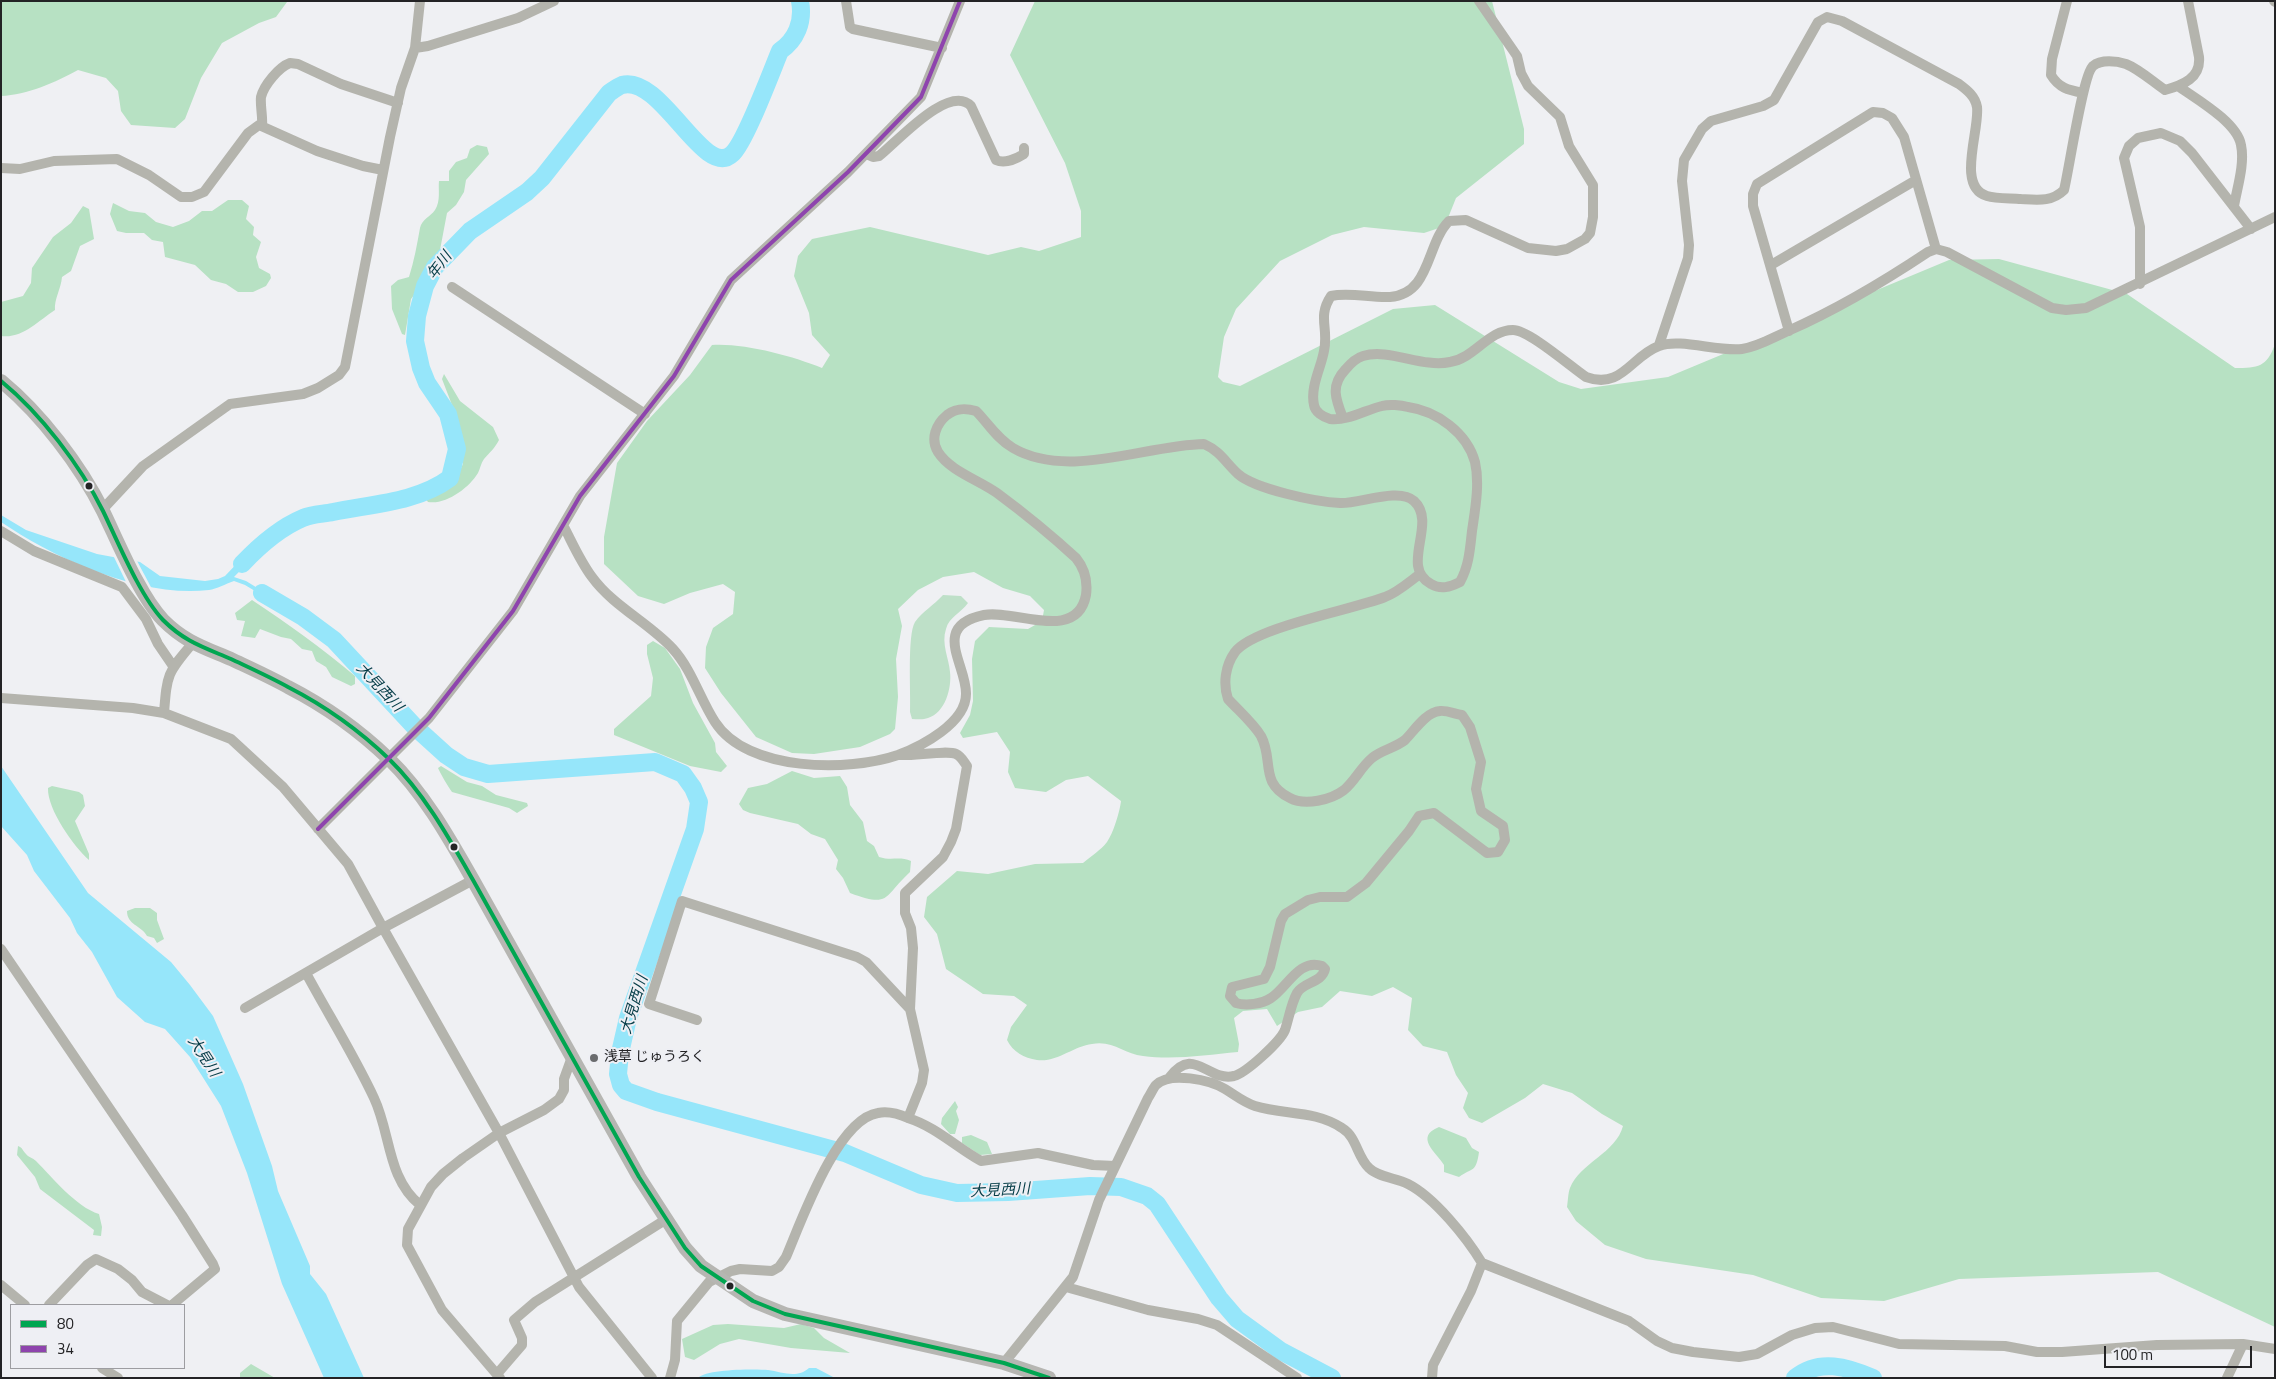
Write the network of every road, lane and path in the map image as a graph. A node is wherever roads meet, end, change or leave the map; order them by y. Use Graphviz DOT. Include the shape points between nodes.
graph roads {
  1 [pos="420,1"];
  2 [pos="554,1"];
  3 [pos="846,1"];
  4 [pos="960,1"];
  5 [pos="1479,1"];
  6 [pos="2066,1"];
  7 [pos="2188,1"];
  8 [pos="415,48"];
  9 [pos="942,48"];
  10 [pos="2178,86"];
  11 [pos="2083,93"];
  12 [pos="398,103"];
  13 [pos="262,126"];
  14 [pos="1024,148"];
  15 [pos="866,154"];
  16 [pos="1,168"];
  17 [pos="384,170"];
  18 [pos="1916,180"];
  19 [pos="2234,206"];
  20 [pos="2275,217"];
  21 [pos="2251,229"];
  22 [pos="1936,249"];
  23 [pos="1771,265"];
  24 [pos="2140,284"];
  25 [pos="452,287"];
  26 [pos="1789,331"];
  27 [pos="1659,345"];
  28 [pos="1,381"];
  29 [pos="644,414"];
  30 [pos="1343,418"];
  31 [pos="102,510"];
  32 [pos="563,525"];
  33 [pos="1,531"];
  34 [pos="1420,574"];
  35 [pos="192,644"];
  36 [pos="173,666"];
  37 [pos="5,698"];
  38 [pos="164,714"];
  39 [pos="899,754"];
  40 [pos="390,760"];
  41 [pos="318,829"];
  42 [pos="473,880"];
  43 [pos="384,928"];
  44 [pos="1,949"];
  45 [pos="306,973"];
  46 [pos="245,1008"];
  47 [pos="910,1009"];
  48 [pos="697,1020"];
  49 [pos="572,1057"];
  50 [pos="1169,1078"];
  51 [pos="908,1118"];
  52 [pos="499,1133"];
  53 [pos="1114,1169"];
  54 [pos="420,1205"];
  55 [pos="664,1220"];
  56 [pos="1482,1263"];
  57 [pos="574,1277"];
  58 [pos="718,1277"];
  59 [pos="1,1285"];
  60 [pos="1066,1287"];
  61 [pos="24,1304"];
  62 [pos="50,1304"];
  63 [pos="165,1304"];
  64 [pos="173,1304"];
  65 [pos="2243,1344"];
  66 [pos="2275,1349"];
  67 [pos="1004,1364"];
  68 [pos="104,1369"];
  69 [pos="499,1376"];
  70 [pos="118,1378"];
  71 [pos="652,1378"];
  72 [pos="670,1378"];
  73 [pos="1049,1378"];
  74 [pos="1297,1378"];
  75 [pos="1432,1378"];
  76 [pos="2227,1378"];
  1 -- 8 [label="street"];
  2 -- 8 [label="street" via="518,18"];
  3 -- 9 [label="street" via="853,29"];
  4 -- 9 [label="street"];
  5 -- 30 [label="street" via="1517,56 1528,86 1560,117 1570,146 1590,178 1593,193 1590,234 1567,249 1543,251 1528,248 1466,220 1449,221 1442,227 1422,276 1405,293 1331,296 1322,313 1326,338 1313,403 1325,417"];
  6 -- 11 [label="street" via="2050,75 2067,90"];
  7 -- 10 [label="street" via="2200,66 2195,76"];
  8 -- 12 [label="street"];
  9 -- 15 [label="street" via="921,97"];
  10 -- 11 [label="street" via="2165,90 2127,64 2112,61 2092,67"];
  10 -- 19 [label="street" via="2231,126 2240,139 2242,156"];
  11 -- 27 [label="street" via="2068,176 2064,190 2057,198 1985,196 1971,178 1977,126 1977,106 1972,94 1842,21 1827,17 1818,22 1774,100 1711,121 1702,129 1684,160 1682,181 1688,258"];
  12 -- 13 [label="street" via="363,93 290,63 264,90 261,97"];
  12 -- 17 [label="street"];
  13 -- 16 [label="street" via="254,127 248,133 204,192 192,197 181,197 149,175 117,159 54,161 20,169"];
  13 -- 17 [label="street" via="317,151"];
  14 -- 15 [label="street" via="1024,154 1019,158 1004,162 996,160 971,106 961,100 928,112 879,156"];
  15 -- 29 [label="street" via="731,280 674,376"];
  17 -- 31 [label="street" via="345,366 339,374 303,394 230,404 143,466"];
  18 -- 22 [label="street"];
  18 -- 23 [label="street"];
  18 -- 23 [label="street" via="1899,126 1883,113 1873,112 1757,184 1753,206"];
  19 -- 21 [label="street"];
  19 -- 24 [label="street" via="2180,141 2156,134 2138,138 2129,146 2124,158 2140,227"];
  20 -- 21 [label="street"];
  21 -- 24 [label="street"];
  22 -- 24 [label="street" via="2052,308 2086,308"];
  22 -- 26 [label="street" via="1820,318"];
  23 -- 26 [label="street"];
  25 -- 29 [label="street"];
  26 -- 27 [label="street" via="1744,349"];
  27 -- 30 [label="street" via="1622,374 1602,381 1586,377 1529,335 1515,330 1493,335 1460,360 1449,363 1362,356 1353,361 1336,381 1335,395"];
  28 -- 31 [label="main road" via="21,398 58,442 87,482"];
  29 -- 32 [label="street" via="580,496"];
  30 -- 34 [label="street" via="1383,406 1422,409 1446,421 1470,451 1476,474 1475,511 1465,573 1460,582 1442,588 1428,583"];
  31 -- 35 [label="main road" via="142,589 161,618"];
  32 -- 39 [label="street" via="593,578 674,650 716,724 745,749 782,762 813,764 870,762"];
  32 -- 40 [label="street" via="513,611 430,718"];
  33 -- 36 [label="street" via="34,551 122,587 146,619"];
  34 -- 39 [label="street" via="1421,512 1408,498 1390,495 1342,503 1298,496 1261,486 1238,474 1219,452 1204,444 1084,462 1052,461 1013,449 976,411 956,410 939,423 934,440 936,450 950,464 998,494 1076,558 1086,571 1086,596 1078,612 1063,621 985,615 962,626 955,637 955,650 965,679 966,695 960,713 932,738"];
  34 -- 50 [label="street" via="1387,597 1265,633 1249,641 1229,663 1226,693 1258,730 1266,749 1267,771 1276,790 1299,800 1330,798 1344,790 1372,758 1403,741 1429,715 1439,711 1462,715 1470,727 1481,762 1476,789 1481,811 1503,826 1505,840 1498,852 1487,853 1434,813 1419,816 1366,883 1347,897 1308,900 1285,914 1264,979 1232,987 1230,996 1236,1003 1260,1003 1273,997 1298,972 1311,965 1325,969 1321,977 1297,993 1284,1031 1275,1044 1235,1076 1191,1064 1182,1065"];
  35 -- 36 [label="street"];
  35 -- 40 [label="main road" via="239,663 309,699 349,725"];
  36 -- 38 [label="street" via="168,676"];
  37 -- 38 [label="street" via="133,708"];
  38 -- 41 [label="street" via="210,730 242,747 283,787"];
  39 -- 47 [label="street" via="954,753 966,766 951,842 943,857 904,892 913,948"];
  40 -- 41 [label="street"];
  40 -- 42 [label="main road" via="420,796"];
  41 -- 43 [label="street" via="348,864"];
  42 -- 43 [label="street"];
  42 -- 49 [label="main road"];
  43 -- 45 [label="street"];
  43 -- 52 [label="street"];
  44 -- 64 [label="street" via="213,1264 215,1269"];
  45 -- 46 [label="street"];
  45 -- 54 [label="street" via="374,1096 383,1118 396,1174"];
  47 -- 48 [label="street" via="866,962 857,957 682,901 649,1004"];
  47 -- 51 [label="street" via="924,1070"];
  49 -- 52 [label="street" via="559,1099"];
  49 -- 55 [label="main road"];
  50 -- 53 [label="street" via="1156,1085 1148,1098"];
  50 -- 56 [label="street" via="1211,1083 1254,1106 1316,1116 1342,1127 1350,1134 1370,1169 1424,1193 1473,1248"];
  51 -- 53 [label="street" via="935,1130 981,1161 1038,1153"];
  51 -- 58 [label="street" via="888,1112 877,1113 858,1123 843,1138 779,1267 772,1271 740,1269"];
  52 -- 54 [label="street" via="444,1174"];
  52 -- 57 [label="street"];
  53 -- 60 [label="street" via="1099,1200 1073,1277"];
  54 -- 69 [label="street" via="408,1229 407,1245 442,1310"];
  55 -- 57 [label="street"];
  55 -- 58 [label="main road" via="701,1266"];
  56 -- 65 [label="street" via="1629,1321 1672,1348 1739,1357 1757,1354 1815,1328 1833,1327 1899,1344 2005,1346 2036,1352"];
  56 -- 75 [label="street" via="1433,1365"];
  57 -- 69 [label="street" via="517,1316 514,1320 522,1345"];
  57 -- 71 [label="street"];
  58 -- 67 [label="main road" via="752,1301 785,1314"];
  58 -- 72 [label="street" via="709,1282 677,1320 675,1360"];
  59 -- 61 [label="street"];
  60 -- 67 [label="street"];
  60 -- 74 [label="street" via="1217,1325"];
  62 -- 63 [label="street" via="96,1259 118,1269 142,1292"];
  65 -- 66 [label="street"];
  65 -- 76 [label="street"];
  67 -- 73 [label="main road"];
  68 -- 70 [label="street"];
}
